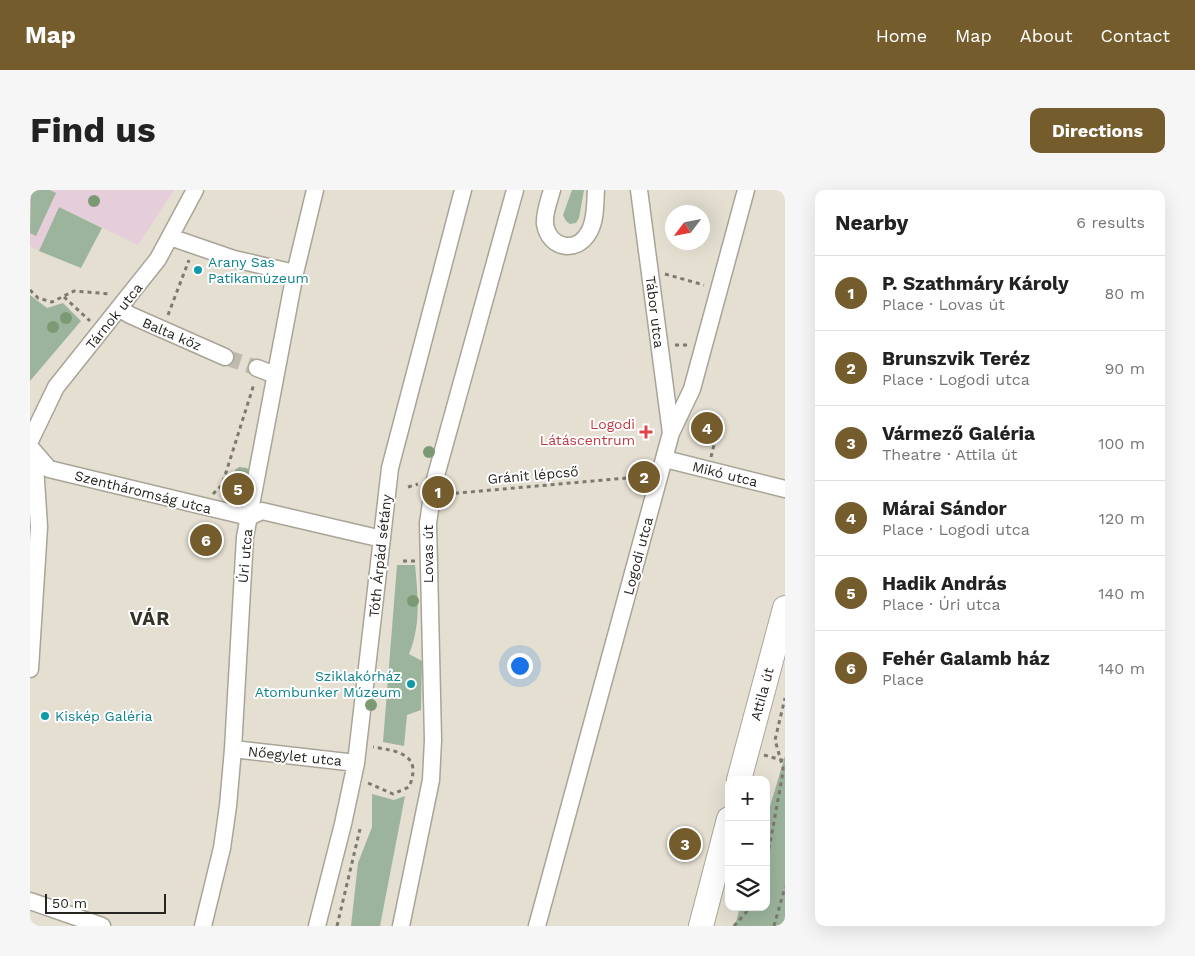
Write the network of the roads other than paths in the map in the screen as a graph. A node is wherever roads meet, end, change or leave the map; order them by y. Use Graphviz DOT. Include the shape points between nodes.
graph roads {
  1 [pos="195,190"];
  2 [pos="315,190"];
  3 [pos="463,190"];
  4 [pos="515,190"];
  5 [pos="552,190"];
  6 [pos="596,190"];
  7 [pos="639,190"];
  8 [pos="746,190"];
  9 [pos="170,237"];
  10 [pos="294,273"];
  11 [pos="120,309"];
  12 [pos="225,357"];
  13 [pos="671,433"];
  14 [pos="30,441"];
  15 [pos="30,449"];
  16 [pos="666,459"];
  17 [pos="785,488"];
  18 [pos="249,517"];
  19 [pos="382,539"];
  20 [pos="34,555"];
  21 [pos="785,608"];
  22 [pos="30,669"];
  23 [pos="233,749"];
  24 [pos="356,763"];
  25 [pos="740,776"];
  26 [pos="728,821"];
  27 [pos="30,901"];
  28 [pos="102,926"];
  29 [pos="203,926"];
  30 [pos="317,926"];
  31 [pos="401,926"];
  32 [pos="537,926"];
  33 [pos="701,926"];
  1 -- 9 [label="street, Tárnok utca"];
  2 -- 10 [label="street, Úri utca"];
  3 -- 19 [label="street, Tóth Árpád sétány" via="390,468"];
  4 -- 31 [label="street, Lovas út" via="434,483 428,523 431,780"];
  5 -- 6 [label="street" via="546,213 547,232 555,243 567,247 578,244 589,232"];
  7 -- 13 [label="street, Tábor utca"];
  8 -- 13 [label="street, Logodi utca" via="692,389"];
  9 -- 10 [label="street" via="234,259"];
  9 -- 11 [label="street, Tárnok utca" via="158,259"];
  10 -- 18 [label="street, Úri utca" via="263,370"];
  11 -- 12 [label="street, Balta köz"];
  11 -- 14 [label="street, Tárnok utca" via="56,387"];
  13 -- 16 [label="street, Logodi utca"];
  15 -- 18 [label="street, Szentháromság utca" via="49,469"];
  15 -- 20 [label="street" via="35,465 39,527"];
  16 -- 17 [label="street, Mikó utca"];
  16 -- 32 [label="street, Logodi utca"];
  18 -- 19 [label="street, Szentháromság utca" via="262,511"];
  18 -- 23 [label="street, Úri utca" via="245,537"];
  19 -- 24 [label="street, Tóth Árpád sétány"];
  20 -- 22 [label="street"];
  21 -- 25 [label="main road, Attila út"];
  23 -- 24 [label="street, Nőegylet utca"];
  23 -- 29 [label="street, Úri utca" via="222,848"];
  24 -- 30 [label="street, Tóth Árpád sétány" via="344,824"];
  26 -- 33 [label="main road"];
  27 -- 28 [label="street"];
}
